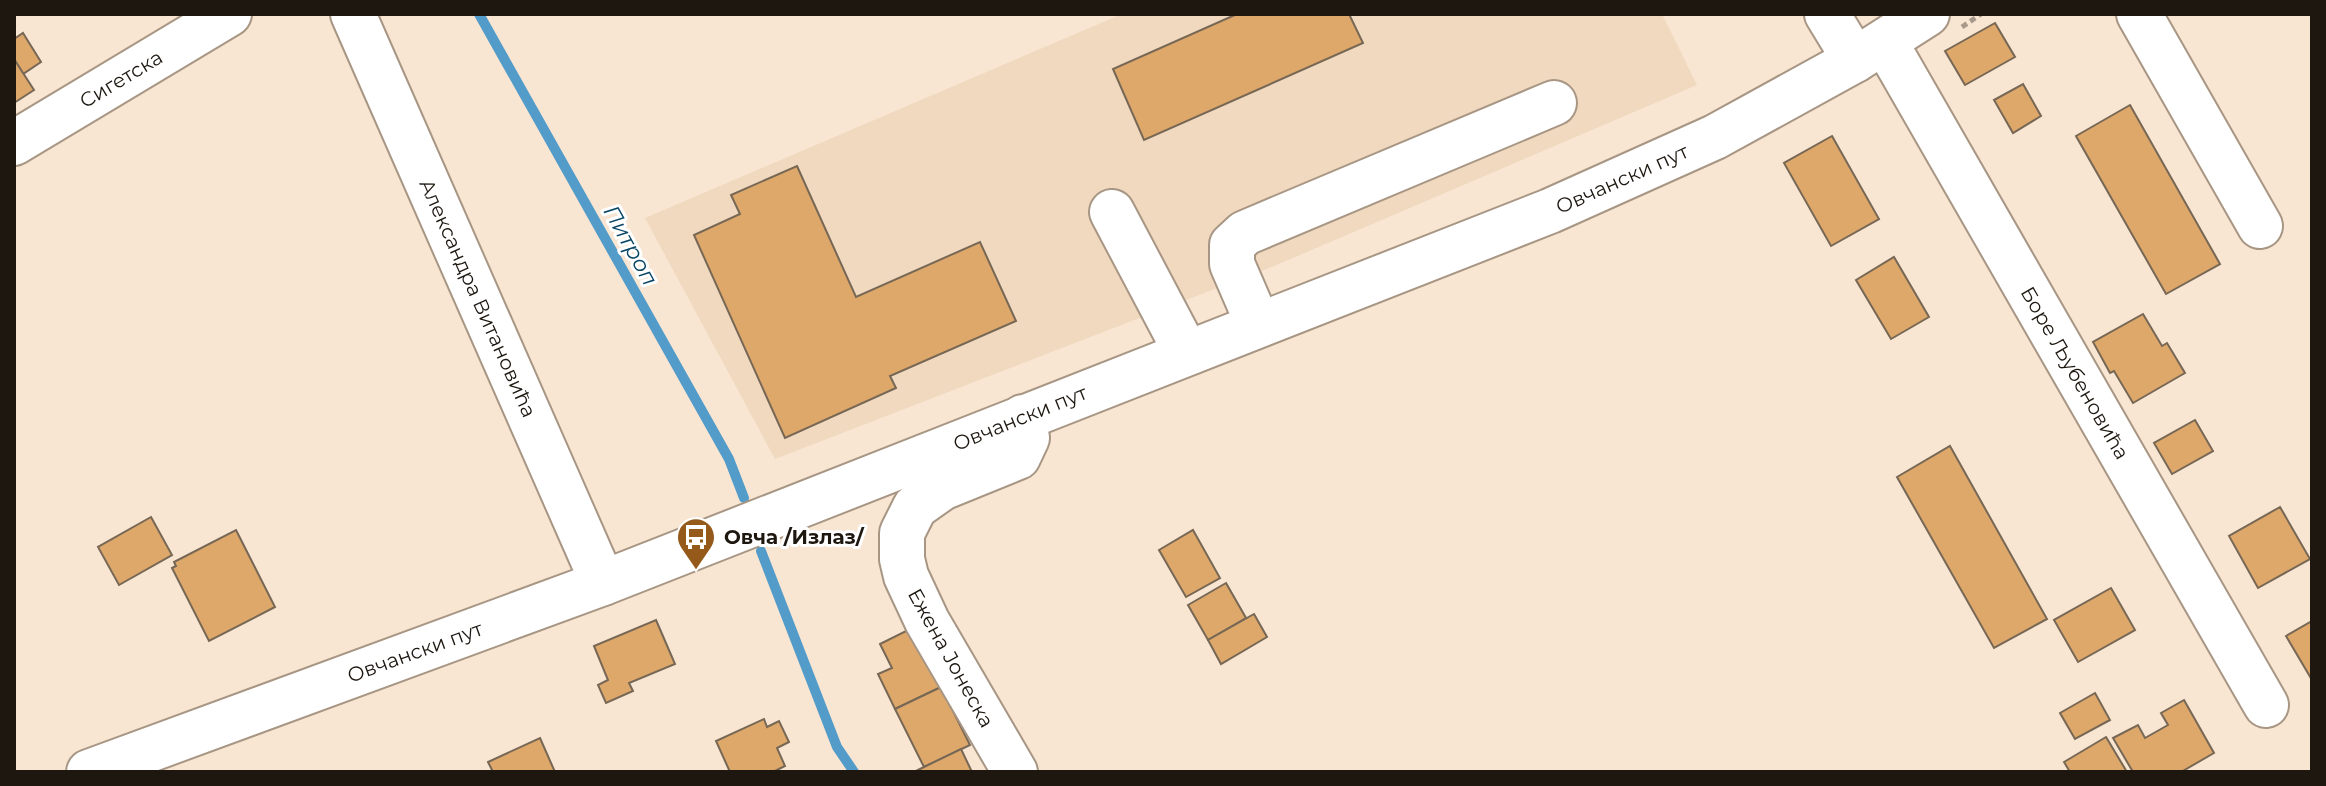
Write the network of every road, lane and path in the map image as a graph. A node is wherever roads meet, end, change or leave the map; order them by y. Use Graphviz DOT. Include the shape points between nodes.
graph roads {
  1 [pos="229,14"];
  2 [pos="353,14"];
  3 [pos="1827,14"];
  4 [pos="1927,14"];
  5 [pos="2139,14"];
  6 [pos="1870,51"];
  7 [pos="1554,103"];
  8 [pos="14,143"];
  9 [pos="1112,212"];
  10 [pos="2260,226"];
  11 [pos="1258,324"];
  12 [pos="1186,352"];
  13 [pos="1023,417"];
  14 [pos="603,583"];
  15 [pos="2266,705"];
  16 [pos="89,772"];
  17 [pos="1015,772"];
  1 -- 8 [label="street, Сигетска"];
  2 -- 14 [label="street, Александра Витановића"];
  3 -- 6 [label="street, Боре Љубеновића"];
  4 -- 6 [label="street, Овчански пут"];
  5 -- 10 [label="street"];
  6 -- 11 [label="street, Овчански пут" via="1638,174"];
  6 -- 15 [label="street, Боре Љубеновића"];
  7 -- 11 [label="street" via="1245,233 1232,245 1232,264"];
  9 -- 12 [label="street"];
  11 -- 12 [label="street, Овчански пут"];
  12 -- 13 [label="street, Овчански пут"];
  13 -- 14 [label="street, Овчански пут"];
  13 -- 17 [label="street, Ежена Јонеска" via="1027,438 1018,457 942,488 915,507 902,533 906,576 927,621"];
  14 -- 16 [label="street, Овчански пут"];
}
